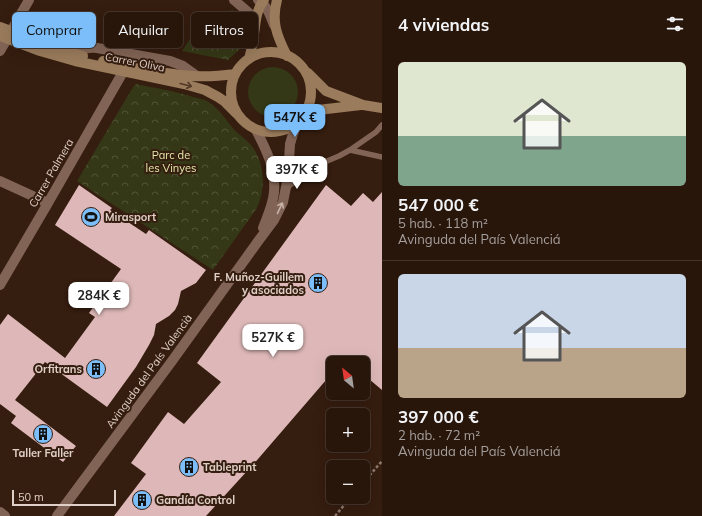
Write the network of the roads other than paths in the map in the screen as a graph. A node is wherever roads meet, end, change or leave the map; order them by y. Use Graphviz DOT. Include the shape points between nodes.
graph roads {
  1 [pos="29,0"];
  2 [pos="234,0"];
  3 [pos="277,0"];
  4 [pos="261,1"];
  5 [pos="248,12"];
  6 [pos="258,12"];
  7 [pos="274,25"];
  8 [pos="0,27"];
  9 [pos="6,35"];
  10 [pos="252,48"];
  11 [pos="0,51"];
  12 [pos="287,56"];
  13 [pos="249,59"];
  14 [pos="305,71"];
  15 [pos="123,72"];
  16 [pos="235,74"];
  17 [pos="363,105"];
  18 [pos="382,108"];
  19 [pos="237,114"];
  20 [pos="300,119"];
  21 [pos="382,125"];
  22 [pos="256,130"];
  23 [pos="379,132"];
  24 [pos="350,150"];
  25 [pos="289,157"];
  26 [pos="382,157"];
  27 [pos="320,164"];
  28 [pos="0,181"];
  29 [pos="286,188"];
  30 [pos="48,203"];
  31 [pos="259,240"];
  32 [pos="0,285"];
  33 [pos="0,512"];
  34 [pos="5,516"];
  35 [pos="57,516"];
  1 -- 9 [label="street"];
  2 -- 5 [label="street"];
  3 -- 7 [label="main road"];
  4 -- 6 [label="main road"];
  4 -- 7 [label="street"];
  7 -- 12 [label="main road"];
  8 -- 9 [label="main road, Carrer Oliva"];
  9 -- 11 [label="street"];
  9 -- 15 [label="main road, Carrer Oliva" via="40,51"];
  9 -- 16 [label="main road, Carrer Oliva" via="93,59 178,75"];
  10 -- 13 [label="main road"];
  12 -- 13 [label="main road" via="273,52 262,53"];
  12 -- 14 [label="main road"];
  13 -- 16 [label="main road"];
  14 -- 17 [label="main road" via="326,91"];
  14 -- 20 [label="main road" via="310,82 311,94 309,106"];
  15 -- 19 [label="main road, Carrer Oliva, one-way" via="205,90 224,101"];
  15 -- 30 [label="street, Carrer Palmera"];
  16 -- 19 [label="main road" via="231,94"];
  17 -- 18 [label="main road"];
  17 -- 20 [label="main road" via="318,110"];
  19 -- 22 [label="main road"];
  20 -- 22 [label="main road" via="289,128 278,132"];
  20 -- 25 [label="street, Avinguda del País Valencià" via="290,144"];
  21 -- 23 [label="lane"];
  22 -- 31 [label="street" via="268,154 274,179 272,203"];
  23 -- 24 [label="lane"];
  24 -- 26 [label="lane"];
  24 -- 27 [label="lane"];
  25 -- 27 [label="lane" via="297,163"];
  25 -- 29 [label="street, Avinguda del País Valencià"];
  27 -- 29 [label="lane"];
  28 -- 30 [label="street"];
  31 -- 29 [label="street, Avinguda del País Valencià, one-way" via="280,210"];
  30 -- 32 [label="street, Carrer Palmera"];
  31 -- 35 [label="street, Avinguda del País Valencià"];
  33 -- 34 [label="street"];
}
